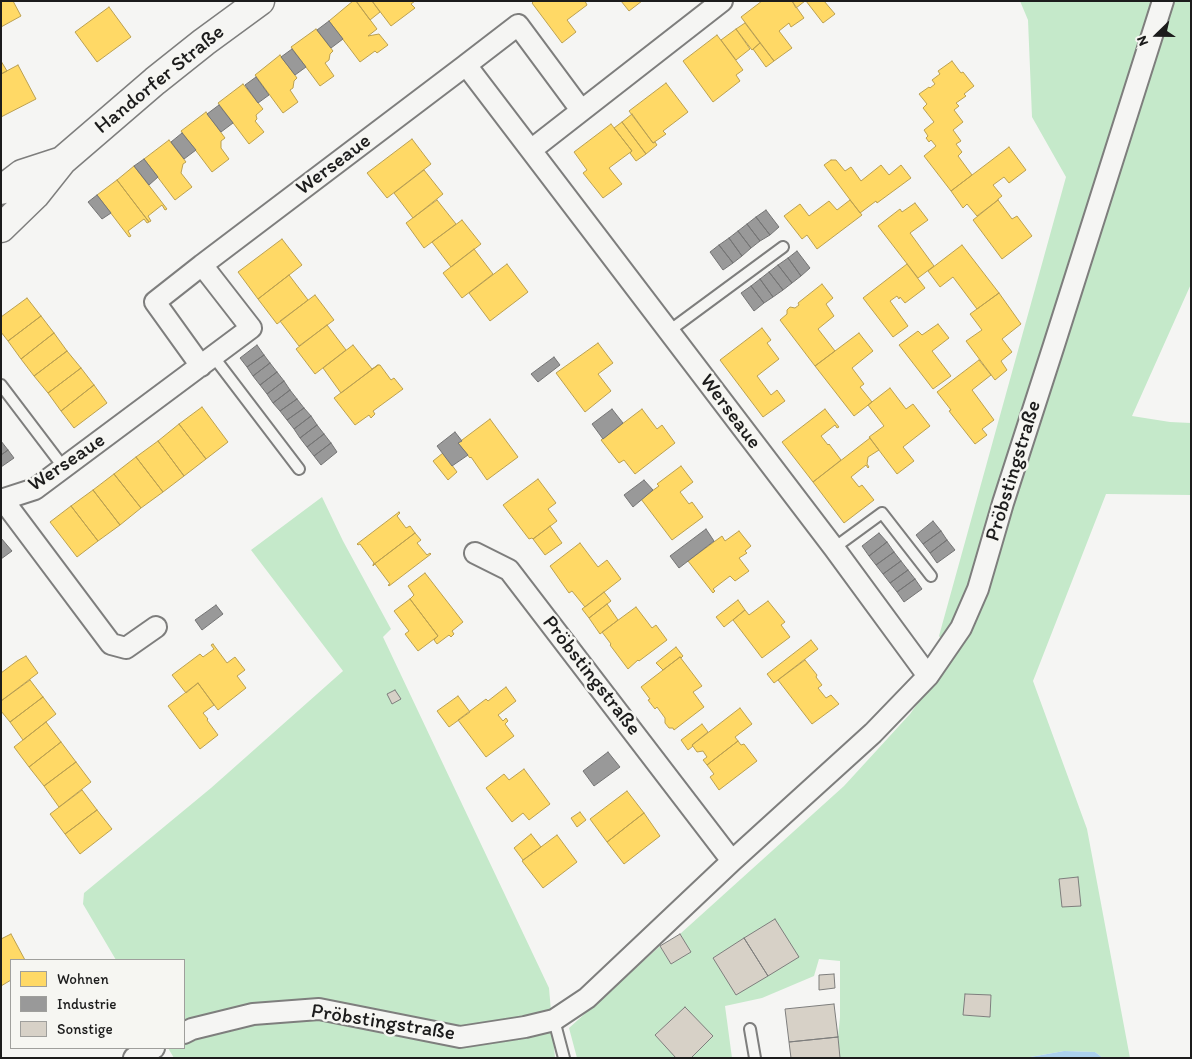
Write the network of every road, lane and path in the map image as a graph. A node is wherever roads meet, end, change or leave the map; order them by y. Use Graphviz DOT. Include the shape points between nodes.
graph roads {
  1 [pos="260,1"];
  2 [pos="722,1"];
  3 [pos="1163,1"];
  4 [pos="466,65"];
  5 [pos="581,110"];
  6 [pos="530,150"];
  7 [pos="62,161"];
  8 [pos="1,190"];
  9 [pos="1,228"];
  10 [pos="782,247"];
  11 [pos="202,265"];
  12 [pos="669,331"];
  13 [pos="207,361"];
  14 [pos="1,384"];
  15 [pos="64,468"];
  16 [pos="299,469"];
  17 [pos="2,500"];
  18 [pos="834,548"];
  19 [pos="475,553"];
  20 [pos="931,576"];
  21 [pos="156,628"];
  22 [pos="928,676"];
  23 [pos="732,861"];
  24 [pos="554,1020"];
  25 [pos="750,1029"];
  26 [pos="185,1032"];
  27 [pos="152,1049"];
  28 [pos="134,1058"];
  29 [pos="564,1058"];
  30 [pos="755,1058"];
  1 -- 7 [label="street, Handorfer Straße" via="154,81"];
  2 -- 5 [label="street"];
  3 -- 22 [label="street, Pröbstingstraße" via="978,589 961,628"];
  4 -- 5 [label="street, Werseaue" via="518,25"];
  4 -- 6 [label="street, Werseaue"];
  4 -- 11 [label="street, Werseaue"];
  5 -- 6 [label="street"];
  6 -- 12 [label="street, Werseaue"];
  7 -- 8 [label="street, Handorfer Straße" via="22,174"];
  7 -- 9 [label="street, Handorfer Straße" via="35,195"];
  10 -- 12 [label="lane"];
  11 -- 13 [label="street, Werseaue" via="252,328"];
  11 -- 13 [label="street, Werseaue" via="155,302"];
  12 -- 18 [label="street, Werseaue"];
  13 -- 15 [label="street, Werseaue"];
  13 -- 16 [label="lane"];
  14 -- 15 [label="lane"];
  15 -- 17 [label="street, Werseaue" via="36,489"];
  17 -- 21 [label="street, Werseaue" via="111,644 126,648"];
  18 -- 20 [label="lane" via="882,513"];
  18 -- 22 [label="street, Werseaue"];
  19 -- 23 [label="street, Pröbstingstraße" via="509,570"];
  22 -- 23 [label="street, Pröbstingstraße" via="873,733"];
  23 -- 24 [label="street, Pröbstingstraße" via="587,998"];
  24 -- 26 [label="street, Pröbstingstraße" via="460,1037 320,1009 253,1014"];
  24 -- 29 [label="lane"];
  25 -- 30 [label="lane"];
  27 -- 28 [label="street"];
}
